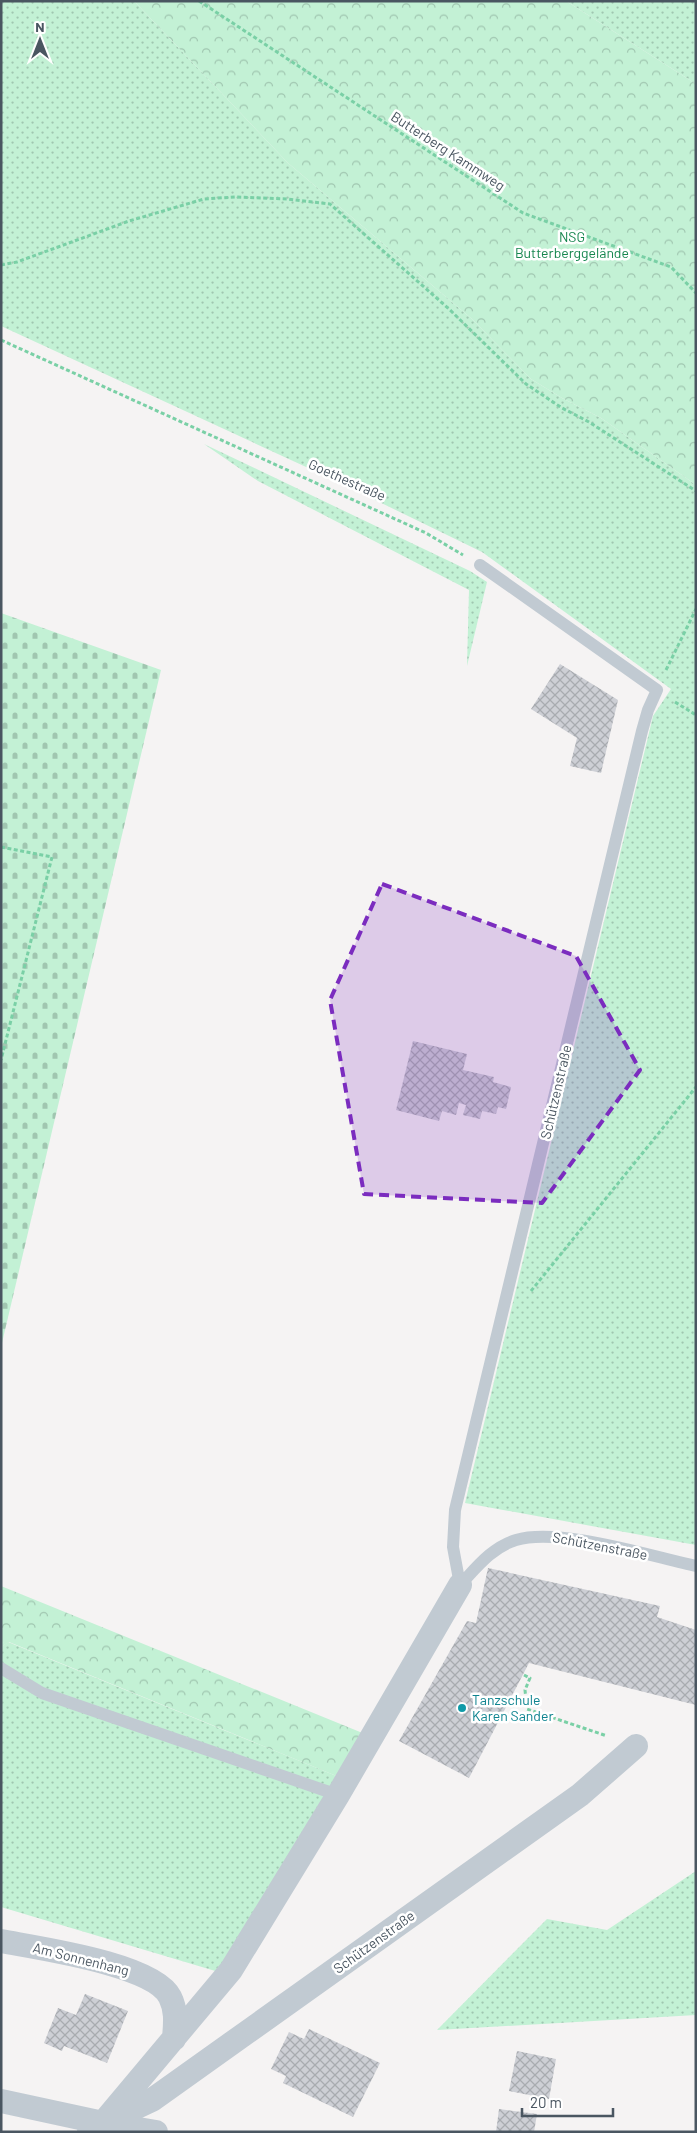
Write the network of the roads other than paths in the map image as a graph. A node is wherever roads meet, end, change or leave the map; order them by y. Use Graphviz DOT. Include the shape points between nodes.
graph roads {
  1 [pos="480,565"];
  2 [pos="696,1566"];
  3 [pos="460,1585"];
  4 [pos="1,1668"];
  5 [pos="636,1746"];
  6 [pos="338,1795"];
  7 [pos="1,1942"];
  8 [pos="174,2039"];
  9 [pos="1,2101"];
  10 [pos="96,2127"];
  11 [pos="156,2132"];
  1 -- 3 [label="lane, Schützenstraße" via="657,690 642,731 456,1510 453,1547"];
  2 -- 3 [label="lane, Schützenstraße" via="543,1536 515,1540 489,1554"];
  3 -- 6 [label="street, Schützenstraße"];
  4 -- 6 [label="lane" via="42,1693"];
  5 -- 10 [label="street, Schützenstraße" via="580,1795 152,2100"];
  6 -- 8 [label="street, Schützenstraße" via="231,1970"];
  7 -- 8 [label="street, Am Sonnenhang" via="119,1966 159,1984 170,1996 176,2014"];
  8 -- 10 [label="street, Schützenstraße"];
  9 -- 10 [label="street"];
  10 -- 11 [label="street"];
}
